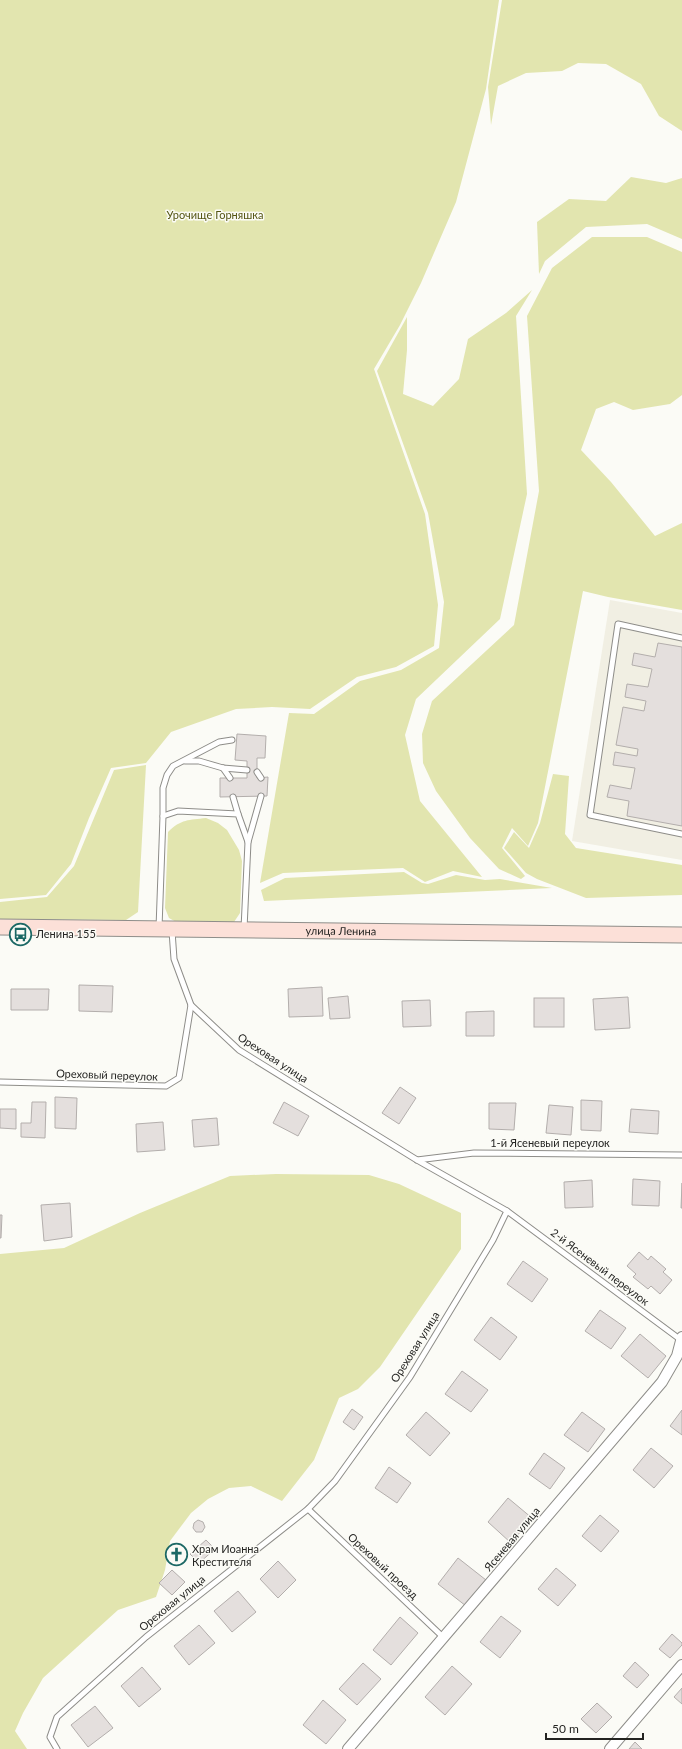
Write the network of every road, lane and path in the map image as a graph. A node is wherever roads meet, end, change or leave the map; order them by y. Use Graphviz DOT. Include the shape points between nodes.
graph roads {
  1 [pos="682,638"];
  2 [pos="232,740"];
  3 [pos="184,761"];
  4 [pos="223,768"];
  5 [pos="247,770"];
  6 [pos="257,772"];
  7 [pos="230,778"];
  8 [pos="261,778"];
  9 [pos="260,796"];
  10 [pos="233,797"];
  11 [pos="238,814"];
  12 [pos="163,816"];
  13 [pos="682,834"];
  14 [pos="248,842"];
  15 [pos="0,927"];
  16 [pos="165,929"];
  17 [pos="244,930"];
  18 [pos="682,935"];
  19 [pos="191,1005"];
  20 [pos="0,1082"];
  21 [pos="682,1155"];
  22 [pos="417,1160"];
  23 [pos="507,1211"];
  24 [pos="681,1338"];
  25 [pos="679,1358"];
  26 [pos="308,1509"];
  27 [pos="444,1638"];
  28 [pos="682,1665"];
  29 [pos="56,1749"];
  30 [pos="348,1749"];
  31 [pos="610,1749"];
  1 -- 13 [label="lane" via="618,624 590,815"];
  2 -- 3 [label="lane, Ореховый переулок" via="219,742"];
  3 -- 4 [label="lane" via="199,761"];
  3 -- 12 [label="lane, Ореховый переулок" via="174,766 167,775 163,788"];
  4 -- 5 [label="lane"];
  4 -- 7 [label="lane"];
  6 -- 8 [label="lane"];
  9 -- 14 [label="lane"];
  10 -- 11 [label="lane"];
  11 -- 12 [label="lane" via="178,811"];
  11 -- 14 [label="lane"];
  12 -- 16 [label="lane, Ореховый переулок"];
  14 -- 17 [label="lane"];
  15 -- 16 [label="main road, улица Ленина"];
  16 -- 17 [label="main road, улица Ленина"];
  16 -- 19 [label="lane, Ореховый переулок"];
  17 -- 18 [label="main road, улица Ленина"];
  19 -- 20 [label="lane, Ореховый переулок" via="179,1078 166,1086"];
  19 -- 22 [label="lane, Ореховая улица" via="239,1050"];
  21 -- 22 [label="lane, 1-й Ясеневый переулок" via="474,1153"];
  22 -- 23 [label="lane, Ореховая улица"];
  23 -- 24 [label="lane, 2-й Ясеневый переулок"];
  23 -- 26 [label="lane, Ореховая улица" via="494,1240 410,1377 335,1481"];
  24 -- 25 [label="street, Ясеневая улица"];
  25 -- 27 [label="street, Ясеневая улица" via="662,1382"];
  26 -- 27 [label="lane, Ореховый проезд"];
  26 -- 29 [label="lane, Ореховая улица" via="146,1637 57,1717 50,1737"];
  27 -- 30 [label="street, Ясеневая улица"];
  28 -- 31 [label="street"];
}
